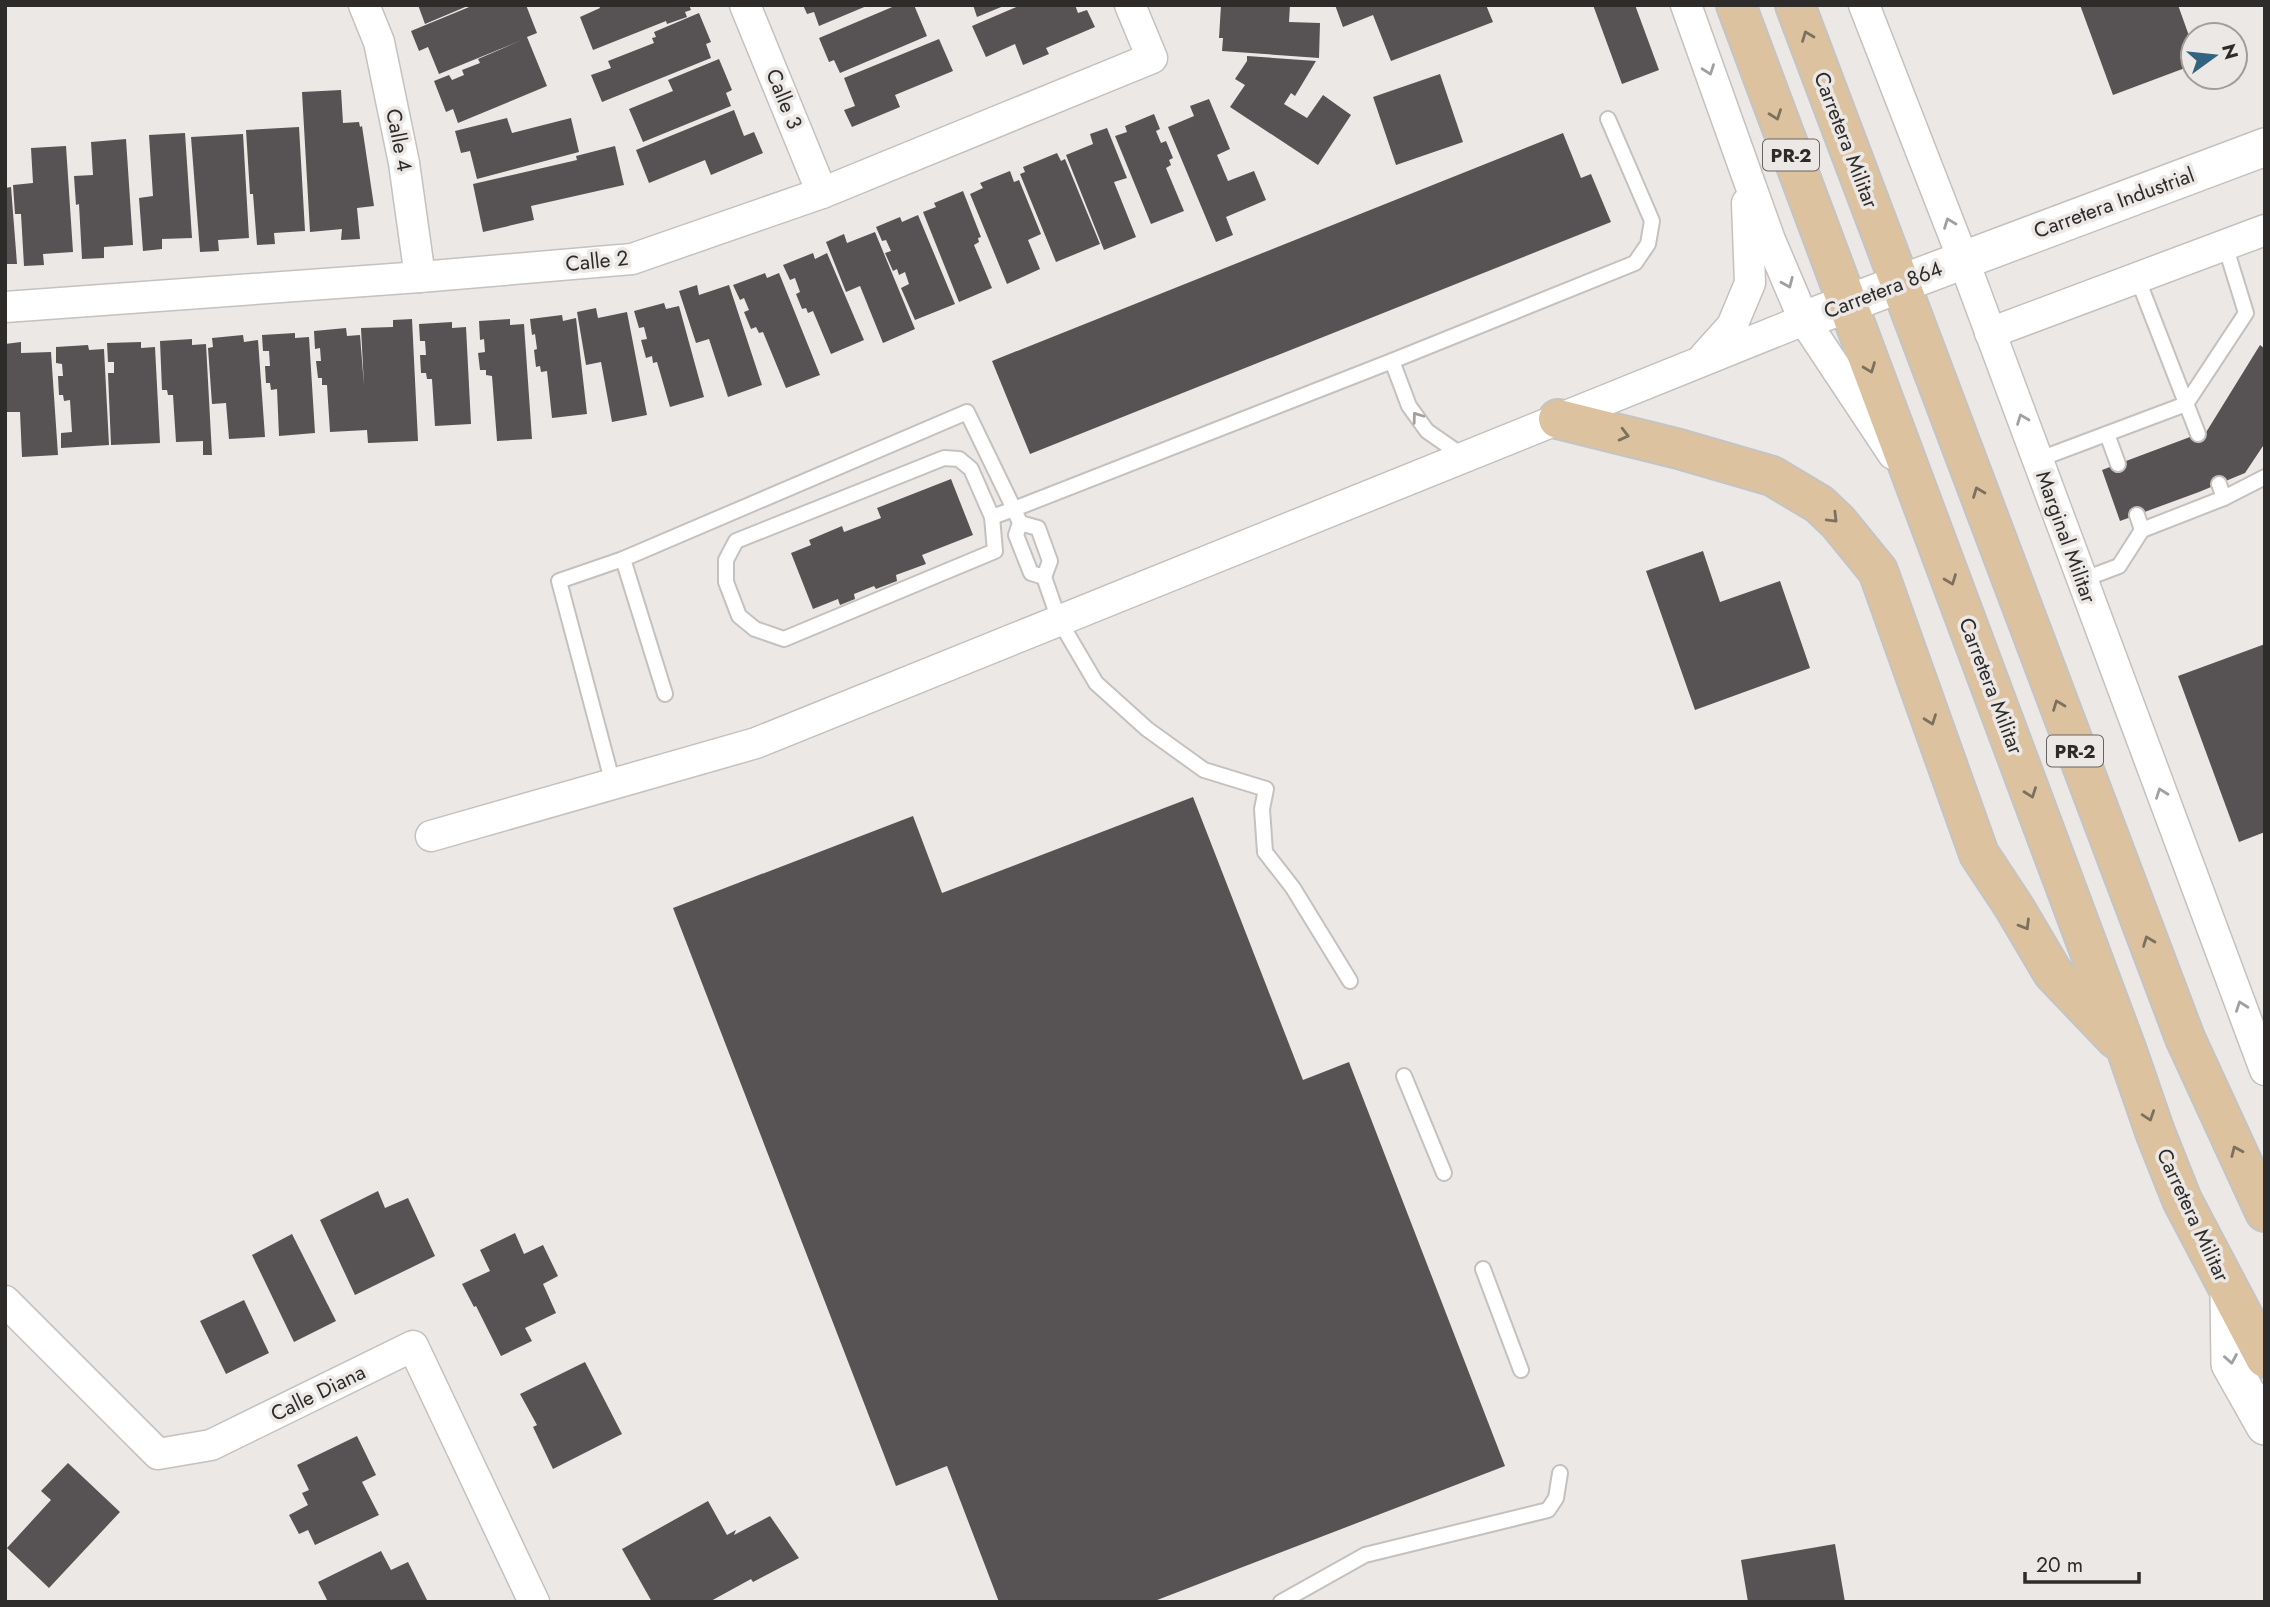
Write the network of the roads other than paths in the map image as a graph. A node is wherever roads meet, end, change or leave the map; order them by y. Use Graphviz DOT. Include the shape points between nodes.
graph roads {
  1 [pos="364,5"];
  2 [pos="745,5"];
  3 [pos="1130,5"];
  4 [pos="1686,5"];
  5 [pos="1736,5"];
  6 [pos="1795,5"];
  7 [pos="1864,5"];
  8 [pos="1608,120"];
  9 [pos="2265,147"];
  10 [pos="1745,171"];
  11 [pos="822,193"];
  12 [pos="2265,230"];
  13 [pos="2225,245"];
  14 [pos="1963,259"];
  15 [pos="420,278"];
  16 [pos="2137,278"];
  17 [pos="1900,284"];
  18 [pos="1846,304"];
  19 [pos="5,307"];
  20 [pos="1804,320"];
  21 [pos="1990,333"];
  22 [pos="1392,361"];
  23 [pos="1699,363"];
  24 [pos="2186,404"];
  25 [pos="1558,419"];
  26 [pos="2107,434"];
  27 [pos="2198,434"];
  28 [pos="1464,457"];
  29 [pos="2037,460"];
  30 [pos="2118,464"];
  31 [pos="2265,478"];
  32 [pos="1917,490"];
  33 [pos="2137,515"];
  34 [pos="1017,516"];
  35 [pos="992,517"];
  36 [pos="2142,530"];
  37 [pos="623,559"];
  38 [pos="1044,577"];
  39 [pos="2082,580"];
  40 [pos="1059,620"];
  41 [pos="665,694"];
  42 [pos="613,784"];
  43 [pos="432,836"];
  44 [pos="1350,981"];
  45 [pos="2127,1051"];
  46 [pos="2265,1070"];
  47 [pos="1404,1076"];
  48 [pos="1444,1173"];
  49 [pos="2265,1212"];
  50 [pos="1483,1269"];
  51 [pos="2229,1292"];
  52 [pos="5,1301"];
  53 [pos="2265,1358"];
  54 [pos="1521,1370"];
  55 [pos="2265,1426"];
  56 [pos="1560,1473"];
  57 [pos="534,1602"];
  58 [pos="1281,1602"];
  1 -- 15 [label="street, Calle 4" via="382,55 404,163"];
  2 -- 11 [label="street, Calle 3"];
  3 -- 11 [label="street, Calle 2" via="1152,58"];
  4 -- 10 [label="street, one-way"];
  5 -- 18 [label="main road, Carretera Militar / PR-2, one-way"];
  17 -- 6 [label="main road, Carretera Militar / PR-2, one-way"];
  14 -- 7 [label="street, Marginal Militar, one-way"];
  8 -- 22 [label="lane" via="1652,221 1648,244 1635,263"];
  9 -- 14 [label="street, Carretera Industrial"];
  10 -- 20 [label="street, one-way"];
  10 -- 23 [label="street" via="1750,283 1732,326"];
  11 -- 15 [label="street, Calle 2" via="632,259"];
  12 -- 13 [label="street"];
  13 -- 16 [label="street"];
  13 -- 24 [label="lane" via="2246,313"];
  14 -- 17 [label="street, Carretera 864"];
  14 -- 21 [label="street, Marginal Militar"];
  15 -- 19 [label="street, Calle 2"];
  16 -- 21 [label="street"];
  16 -- 24 [label="lane"];
  17 -- 18 [label="street, Carretera 864"];
  49 -- 17 [label="main road, Carretera Militar / PR-2, one-way" via="2185,1038"];
  18 -- 20 [label="street, Carretera 864"];
  18 -- 32 [label="main road, Carretera Militar / PR-2, one-way"];
  20 -- 23 [label="street"];
  20 -- 32 [label="street"];
  29 -- 21 [label="street, Marginal Militar, one-way"];
  28 -- 22 [label="lane, one-way" via="1427,431 1409,406"];
  22 -- 34 [label="lane"];
  23 -- 25 [label="street"];
  24 -- 26 [label="lane"];
  24 -- 27 [label="lane"];
  25 -- 28 [label="street"];
  25 -- 45 [label="main road, one-way" via="1772,476 1819,504 1838,522 1878,570 1979,855 2053,973"];
  26 -- 29 [label="lane"];
  26 -- 30 [label="lane"];
  28 -- 40 [label="street"];
  29 -- 39 [label="street, Marginal Militar"];
  31 -- 36 [label="lane" via="2221,491"];
  32 -- 45 [label="main road, Carretera Militar / PR-2, one-way"];
  33 -- 36 [label="lane"];
  34 -- 35 [label="lane"];
  34 -- 37 [label="lane" via="967,412"];
  34 -- 38 [label="lane" via="1016,535 1031,573"];
  34 -- 38 [label="lane" via="1038,528 1051,561"];
  35 -- 35 [label="lane" via="971,469 958,459 943,458 736,541 726,560 726,582 739,615 755,629 784,639 995,551"];
  36 -- 39 [label="lane" via="2119,566"];
  37 -- 41 [label="lane"];
  37 -- 42 [label="lane" via="559,581"];
  38 -- 40 [label="lane"];
  46 -- 39 [label="street, Marginal Militar, one-way"];
  40 -- 42 [label="street" via="756,743"];
  40 -- 44 [label="lane" via="1096,683 1147,729 1204,770 1266,789 1262,809 1265,852 1293,888"];
  42 -- 43 [label="street"];
  45 -- 51 [label="main road, Carretera Militar / PR-2, one-way" via="2182,1200"];
  47 -- 48 [label="lane"];
  50 -- 54 [label="lane"];
  51 -- 53 [label="main road, Carretera Militar / PR-2"];
  51 -- 55 [label="street, one-way" via="2230,1364"];
  52 -- 57 [label="street, Calle Diana" via="158,1454 211,1445 413,1346"];
  56 -- 58 [label="lane" via="1556,1498 1548,1510 1365,1555"];
}
